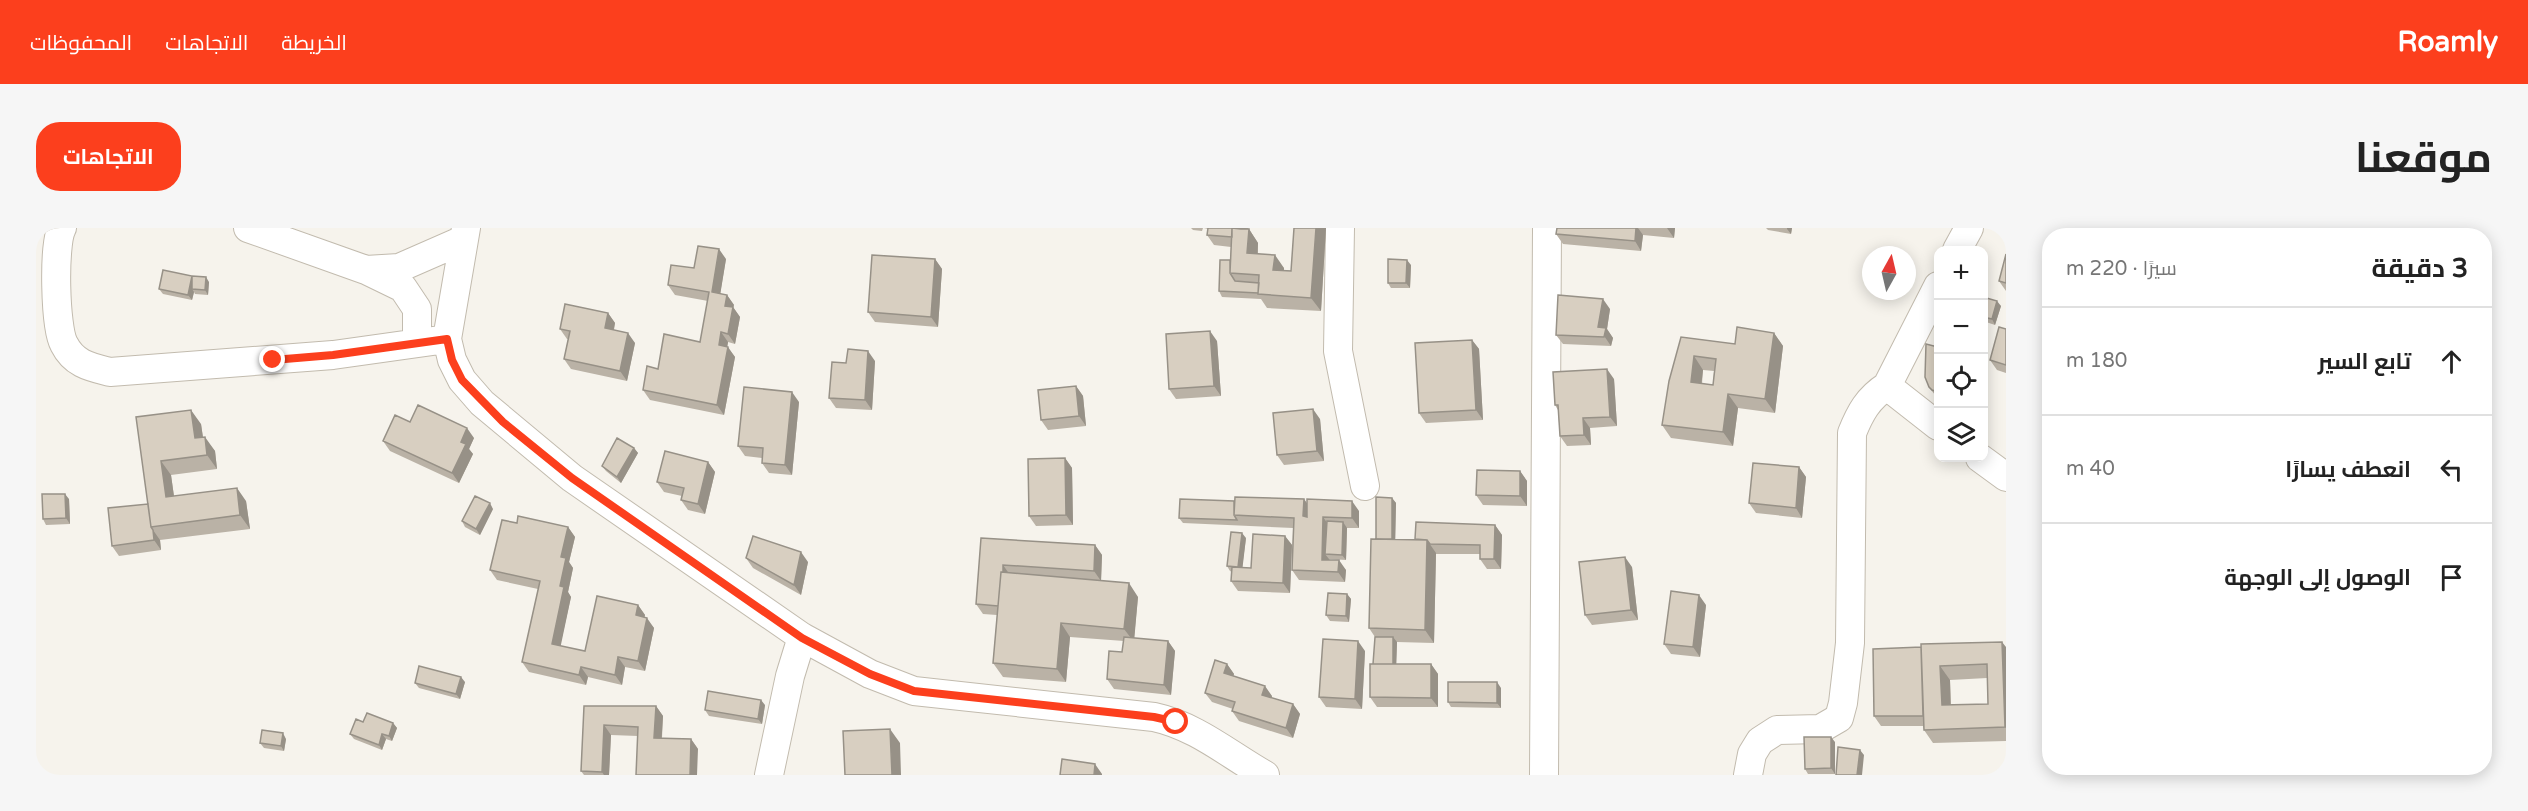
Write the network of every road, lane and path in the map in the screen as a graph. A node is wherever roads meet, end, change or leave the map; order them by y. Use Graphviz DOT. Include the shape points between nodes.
graph roads {
  1 [pos="62,228"];
  2 [pos="248,228"];
  3 [pos="1340,228"];
  4 [pos="1547,228"];
  5 [pos="1969,228"];
  6 [pos="465,234"];
  7 [pos="1959,246"];
  8 [pos="366,270"];
  9 [pos="1934,294"];
  10 [pos="447,339"];
  11 [pos="417,343"];
  12 [pos="1887,386"];
  13 [pos="1934,423"];
  14 [pos="1985,462"];
  15 [pos="2006,477"];
  16 [pos="1365,486"];
  17 [pos="802,638"];
  18 [pos="1238,768"];
  19 [pos="769,775"];
  20 [pos="1265,775"];
  21 [pos="1544,775"];
  22 [pos="1748,775"];
  1 -- 11 [label="street" via="55,264 63,343 83,366 110,372 333,355"];
  2 -- 8 [label="street"];
  3 -- 16 [label="street" via="1338,351"];
  4 -- 21 [label="street"];
  5 -- 7 [label="street"];
  6 -- 8 [label="street" via="399,268"];
  6 -- 10 [label="street"];
  8 -- 11 [label="street" via="403,288 417,309"];
  9 -- 12 [label="street"];
  10 -- 11 [label="street"];
  10 -- 17 [label="street" via="462,380 503,422 572,478"];
  12 -- 13 [label="street"];
  12 -- 22 [label="street" via="1873,395 1852,433 1850,643 1839,718 1820,729 1777,730 1769,735 1752,754"];
  14 -- 15 [label="street"];
  17 -- 18 [label="street" via="870,674 914,691 1176,722 1200,734"];
  17 -- 19 [label="street"];
  18 -- 20 [label="street"];
}
